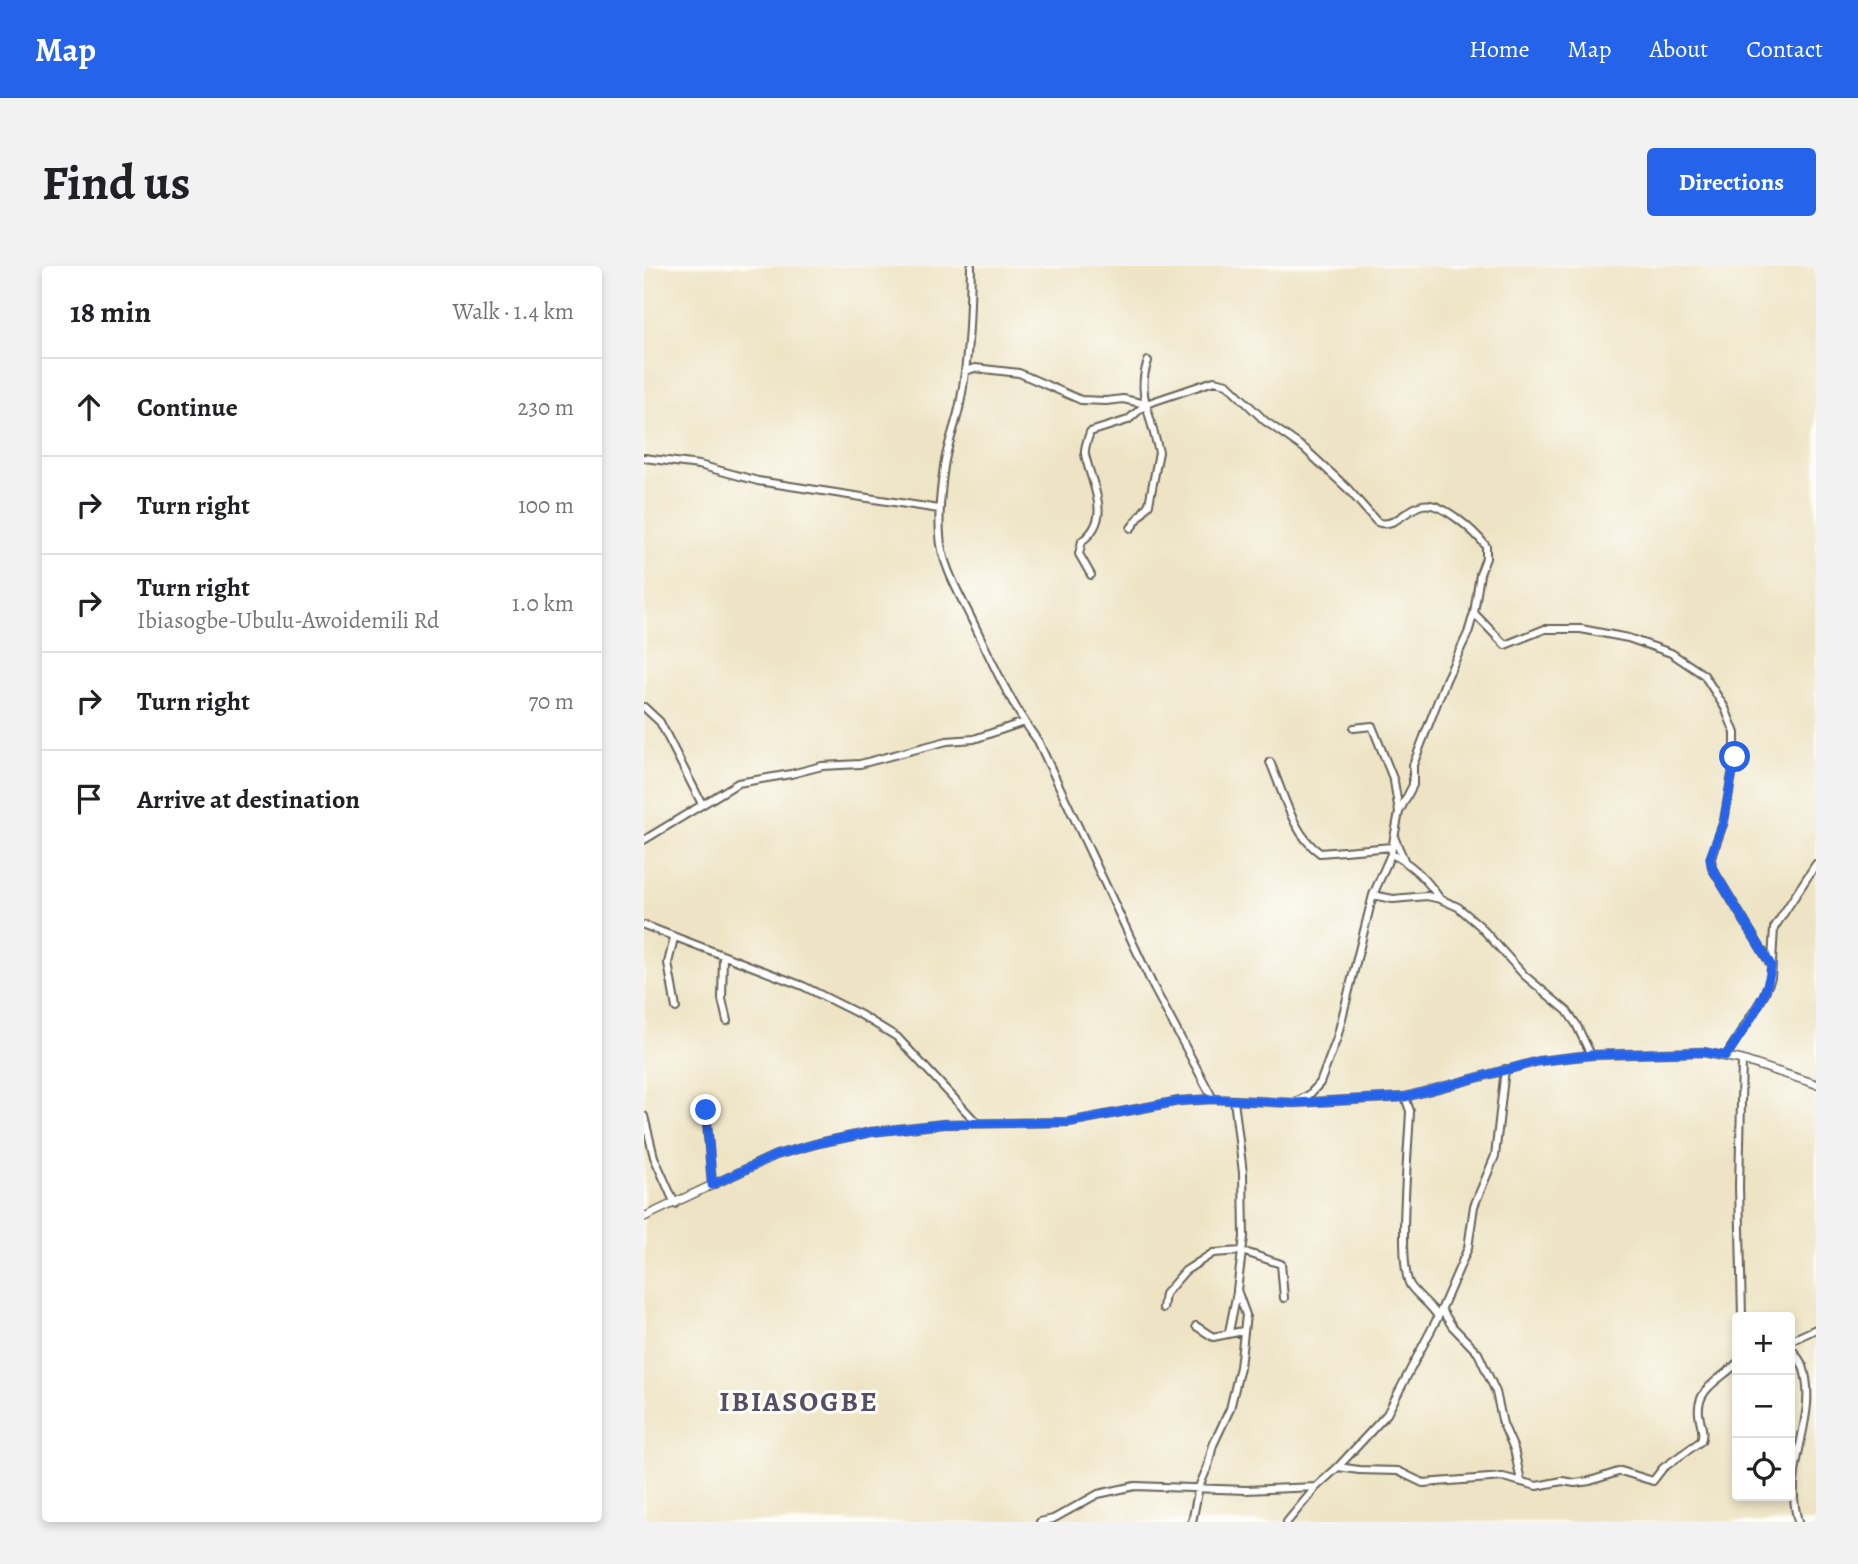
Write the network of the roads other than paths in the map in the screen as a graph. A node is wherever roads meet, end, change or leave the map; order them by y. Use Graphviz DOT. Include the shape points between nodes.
graph roads {
  1 [pos="971,266"];
  2 [pos="1148,361"];
  3 [pos="965,370"];
  4 [pos="1146,404"];
  5 [pos="644,458"];
  6 [pos="939,509"];
  7 [pos="1131,527"];
  8 [pos="1091,575"];
  9 [pos="1474,613"];
  10 [pos="644,707"];
  11 [pos="1024,722"];
  12 [pos="1354,728"];
  13 [pos="1270,762"];
  14 [pos="702,804"];
  15 [pos="1399,812"];
  16 [pos="1394,836"];
  17 [pos="644,840"];
  18 [pos="1392,851"];
  19 [pos="1404,860"];
  20 [pos="1816,864"];
  21 [pos="1373,895"];
  22 [pos="1440,898"];
  23 [pos="644,925"];
  24 [pos="674,939"];
  25 [pos="723,956"];
  26 [pos="1771,965"];
  27 [pos="676,1008"];
  28 [pos="727,1021"];
  29 [pos="1591,1055"];
  30 [pos="1726,1056"];
  31 [pos="1742,1060"];
  32 [pos="1505,1069"];
  33 [pos="1816,1084"];
  34 [pos="1317,1086"];
  35 [pos="1405,1097"];
  36 [pos="1213,1099"];
  37 [pos="1234,1100"];
  38 [pos="1320,1102"];
  39 [pos="1294,1103"];
  40 [pos="706,1110"];
  41 [pos="644,1116"];
  42 [pos="977,1123"];
  43 [pos="712,1185"];
  44 [pos="674,1203"];
  45 [pos="644,1217"];
  46 [pos="1242,1251"];
  47 [pos="1237,1290"];
  48 [pos="1284,1298"];
  49 [pos="1163,1308"];
  50 [pos="1441,1310"];
  51 [pos="1742,1312"];
  52 [pos="1438,1317"];
  53 [pos="1196,1326"];
  54 [pos="1816,1329"];
  55 [pos="1243,1331"];
  56 [pos="1229,1332"];
  57 [pos="1795,1338"];
  58 [pos="1795,1352"];
  59 [pos="1732,1367"];
  60 [pos="1338,1467"];
  61 [pos="1521,1480"];
  62 [pos="1199,1487"];
  63 [pos="1316,1487"];
  64 [pos="1194,1520"];
  65 [pos="1040,1522"];
  66 [pos="1287,1522"];
  67 [pos="1798,1522"];
  1 -- 3 [label="street"];
  2 -- 4 [label="street" via="1143,375"];
  3 -- 4 [label="street" via="1019,373 1081,400 1123,399"];
  3 -- 6 [label="street"];
  4 -- 7 [label="street" via="1159,452 1149,505"];
  4 -- 8 [label="street" via="1128,420 1090,432 1085,452 1099,514 1079,554"];
  4 -- 9 [label="street" via="1214,381 1224,382 1265,421 1310,454 1377,522 1390,524 1426,504 1450,513 1487,548"];
  5 -- 6 [label="street"];
  6 -- 11 [label="street" via="947,564"];
  9 -- 15 [label="street" via="1417,754 1413,785"];
  9 -- 26 [label="street" via="1505,645 1545,629 1581,629 1671,653 1704,675 1735,733 1732,775 1724,821 1710,858 1712,868"];
  10 -- 14 [label="street" via="660,722"];
  11 -- 14 [label="street" via="974,739 947,741 860,764 822,766 738,783"];
  11 -- 36 [label="street" via="1038,741 1154,988"];
  12 -- 15 [label="street" via="1372,726 1394,781"];
  13 -- 18 [label="street" via="1310,846 1320,853"];
  14 -- 17 [label="street"];
  15 -- 16 [label="street"];
  16 -- 18 [label="street"];
  16 -- 19 [label="street"];
  18 -- 19 [label="street"];
  18 -- 21 [label="street"];
  19 -- 22 [label="street"];
  20 -- 26 [label="street" via="1774,928"];
  21 -- 22 [label="street"];
  21 -- 34 [label="street" via="1337,1038"];
  22 -- 29 [label="street" via="1469,916 1524,975 1567,1011"];
  23 -- 24 [label="street"];
  24 -- 25 [label="street"];
  24 -- 27 [label="street" via="668,964"];
  25 -- 28 [label="street" via="722,999"];
  25 -- 42 [label="street" via="803,986 897,1037"];
  26 -- 30 [label="street" via="1763,998"];
  29 -- 30 [label="street" via="1703,1052"];
  29 -- 32 [label="street"];
  30 -- 31 [label="street"];
  31 -- 33 [label="street"];
  31 -- 51 [label="street"];
  32 -- 35 [label="street"];
  32 -- 50 [label="street" via="1495,1156 1474,1206 1468,1248"];
  34 -- 38 [label="street"];
  34 -- 39 [label="street"];
  35 -- 38 [label="street"];
  35 -- 52 [label="street" via="1410,1111 1405,1264 1408,1283"];
  36 -- 37 [label="street"];
  36 -- 42 [label="street" via="1069,1122"];
  37 -- 39 [label="street"];
  37 -- 46 [label="street" via="1243,1173"];
  38 -- 39 [label="street"];
  40 -- 43 [label="street"];
  41 -- 44 [label="street" via="654,1157"];
  42 -- 43 [label="street" via="871,1132 819,1143 776,1155"];
  43 -- 44 [label="street"];
  44 -- 45 [label="street"];
  46 -- 47 [label="street"];
  46 -- 48 [label="street" via="1281,1264"];
  46 -- 49 [label="street" via="1213,1253 1185,1271 1165,1294"];
  47 -- 55 [label="street" via="1246,1315"];
  47 -- 56 [label="street"];
  50 -- 52 [label="street"];
  50 -- 61 [label="street" via="1478,1353 1496,1392"];
  52 -- 60 [label="street" via="1387,1414"];
  53 -- 56 [label="street" via="1213,1337"];
  54 -- 57 [label="street"];
  55 -- 56 [label="street"];
  55 -- 62 [label="street" via="1230,1409"];
  58 -- 67 [label="street" via="1810,1387 1808,1425 1794,1483"];
  59 -- 61 [label="street" via="1702,1395 1701,1441 1663,1468 1653,1481 1621,1471 1576,1483 1537,1486"];
  60 -- 61 [label="street" via="1398,1471 1423,1483 1503,1477"];
  60 -- 63 [label="street"];
  62 -- 63 [label="street"];
  62 -- 64 [label="street"];
  62 -- 65 [label="street" via="1119,1488"];
  63 -- 66 [label="street"];
}
